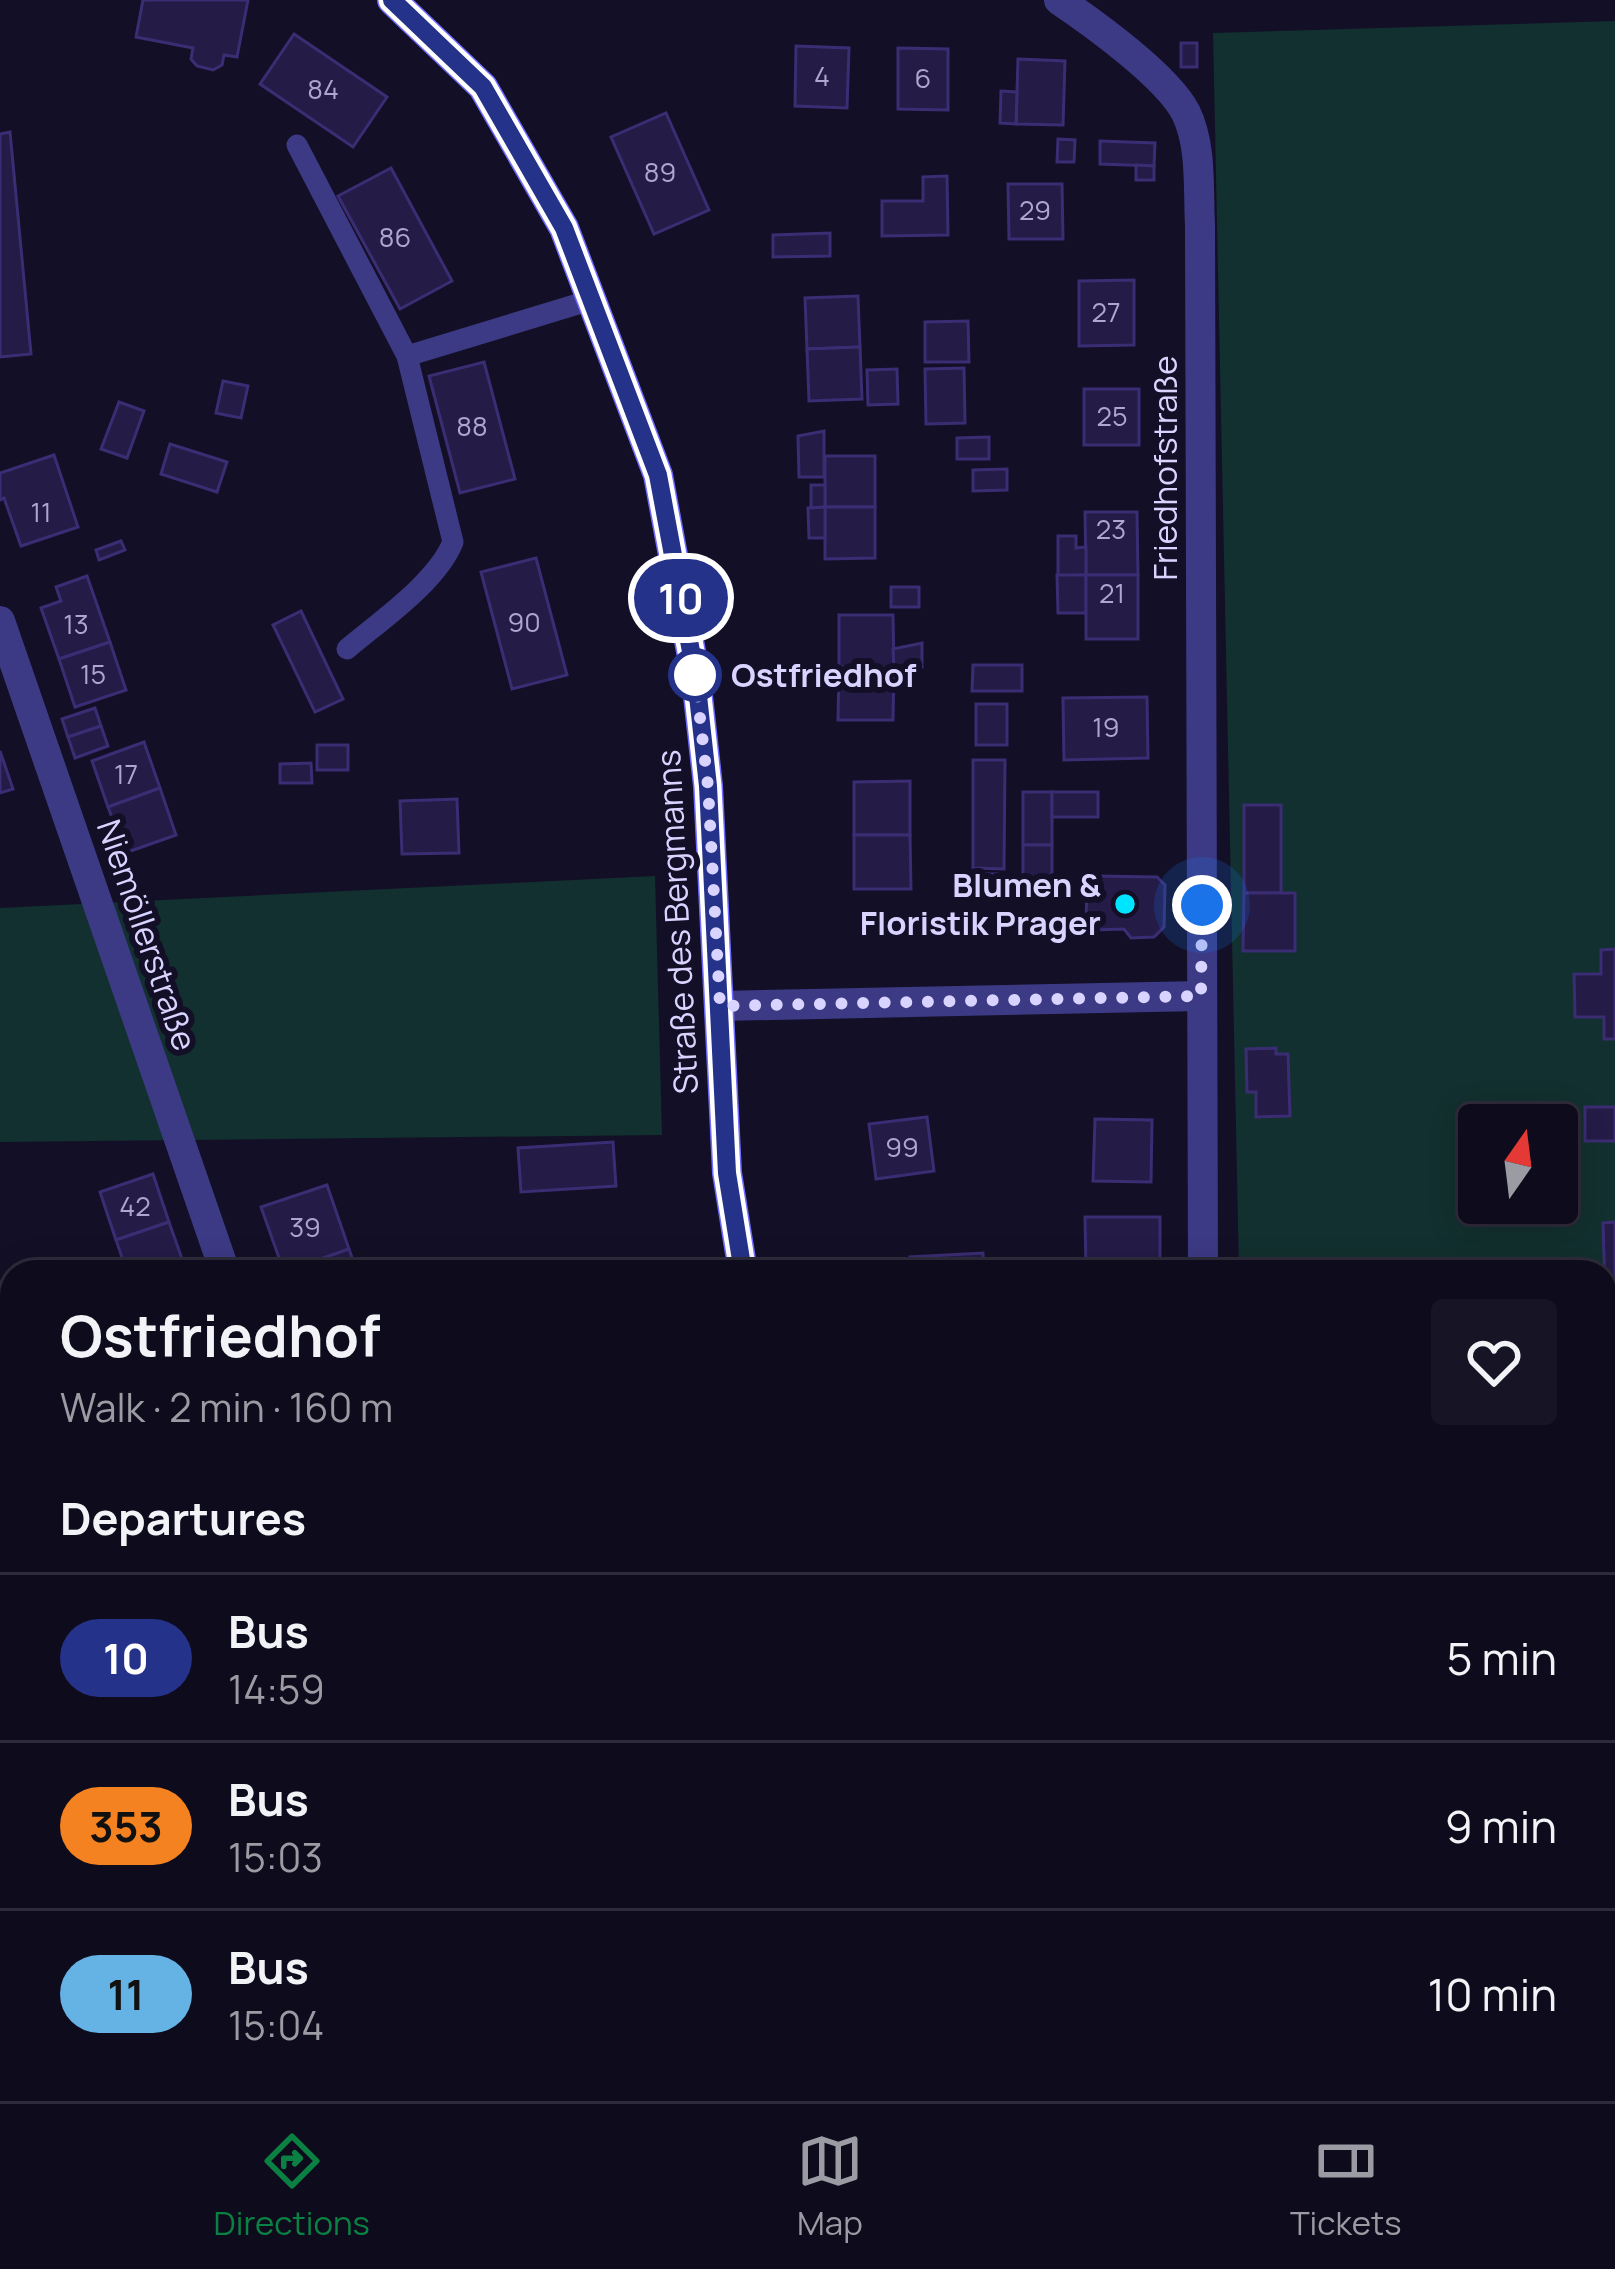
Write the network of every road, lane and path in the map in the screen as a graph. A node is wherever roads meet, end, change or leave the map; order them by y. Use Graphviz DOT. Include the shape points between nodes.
graph roads {
  1 [pos="1059,0"];
  2 [pos="401,2"];
  3 [pos="297,145"];
  4 [pos="592,300"];
  5 [pos="407,356"];
  6 [pos="0,621"];
  7 [pos="347,650"];
  8 [pos="1201,996"];
  9 [pos="720,1006"];
  10 [pos="221,1260"];
  11 [pos="741,1260"];
  12 [pos="1203,1260"];
  1 -- 8 [label="street, Friedhofstraße" via="1163,83 1185,111 1196,147"];
  2 -- 4 [label="main road, Straße des Bergmanns" via="483,87 564,228"];
  3 -- 5 [label="lane"];
  4 -- 5 [label="lane"];
  4 -- 9 [label="main road, Straße des Bergmanns" via="658,475 696,678"];
  5 -- 7 [label="lane" via="453,542 408,597"];
  6 -- 10 [label="street, Niemöllerstraße"];
  8 -- 9 [label="street"];
  8 -- 12 [label="street, Friedhofstraße"];
  9 -- 11 [label="main road, Straße des Bergmanns" via="727,1173"];
}
